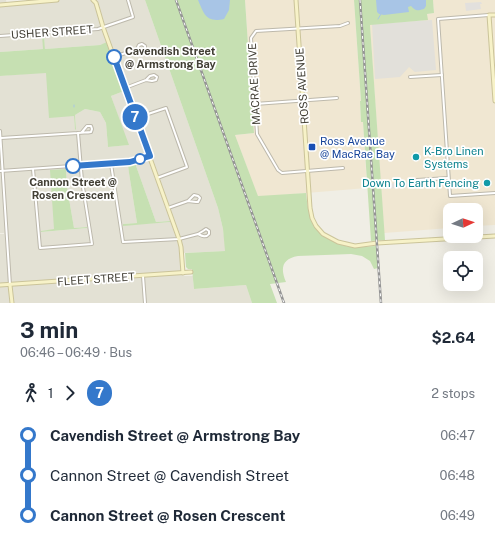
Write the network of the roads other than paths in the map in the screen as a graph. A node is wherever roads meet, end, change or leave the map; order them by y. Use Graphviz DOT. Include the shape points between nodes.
graph roads {
  1 [pos="42,0"];
  2 [pos="57,0"];
  3 [pos="93,0"];
  4 [pos="128,0"];
  5 [pos="296,0"];
  6 [pos="0,4"];
  7 [pos="495,14"];
  8 [pos="489,15"];
  9 [pos="348,23"];
  10 [pos="103,27"];
  11 [pos="298,28"];
  12 [pos="0,36"];
  13 [pos="137,49"];
  14 [pos="114,57"];
  15 [pos="442,75"];
  16 [pos="410,77"];
  17 [pos="146,80"];
  18 [pos="125,88"];
  19 [pos="337,98"];
  20 [pos="495,100"];
  21 [pos="303,101"];
  22 [pos="256,104"];
  23 [pos="136,118"];
  24 [pos="0,131"];
  25 [pos="82,132"];
  26 [pos="78,133"];
  27 [pos="0,138"];
  28 [pos="150,156"];
  29 [pos="111,164"];
  30 [pos="81,166"];
  31 [pos="343,168"];
  32 [pos="33,169"];
  33 [pos="1,171"];
  34 [pos="308,171"];
  35 [pos="158,178"];
  36 [pos="448,178"];
  37 [pos="416,180"];
  38 [pos="495,193"];
  39 [pos="188,201"];
  40 [pos="168,208"];
  41 [pos="198,234"];
  42 [pos="495,236"];
  43 [pos="179,239"];
  44 [pos="191,272"];
  45 [pos="183,273"];
  46 [pos="143,276"];
  47 [pos="10,284"];
  48 [pos="0,285"];
  49 [pos="12,303"];
  50 [pos="145,303"];
  1 -- 2 [label="street"];
  1 -- 6 [label="street"];
  3 -- 10 [label="street"];
  4 -- 10 [label="street, USHER STREET" via="133,16"];
  5 -- 11 [label="street, ROSS AVENUE"];
  7 -- 8 [label="street"];
  8 -- 15 [label="street" via="438,19"];
  8 -- 20 [label="street"];
  9 -- 11 [label="street, MACRAE DRIVE" via="340,26"];
  10 -- 12 [label="street, USHER STREET"];
  10 -- 14 [label="street"];
  11 -- 21 [label="street, ROSS AVENUE"];
  11 -- 22 [label="street, MACRAE DRIVE" via="256,31 251,38"];
  13 -- 14 [label="street"];
  14 -- 18 [label="street"];
  15 -- 16 [label="street"];
  15 -- 36 [label="street"];
  17 -- 17 [label="street" via="156,80 157,77 150,76"];
  17 -- 18 [label="street"];
  18 -- 23 [label="street"];
  19 -- 21 [label="street"];
  21 -- 22 [label="street"];
  21 -- 34 [label="street, ROSS AVENUE"];
  22 -- 34 [label="street, MACRAE DRIVE" via="257,134 278,170 282,173"];
  23 -- 28 [label="street"];
  23 -- 35 [label="street" via="166,108 187,167"];
  24 -- 27 [label="street"];
  25 -- 25 [label="street" via="91,132 91,126 87,126"];
  25 -- 26 [label="street"];
  26 -- 27 [label="street"];
  26 -- 30 [label="street"];
  27 -- 33 [label="street"];
  28 -- 29 [label="street"];
  28 -- 35 [label="street"];
  29 -- 30 [label="street"];
  29 -- 43 [label="street" via="123,242"];
  30 -- 32 [label="street"];
  30 -- 32 [label="street" via="92,244 40,248"];
  31 -- 34 [label="street"];
  32 -- 33 [label="street"];
  33 -- 47 [label="street"];
  34 -- 42 [label="street" via="312,218 323,234 338,242 355,246"];
  35 -- 40 [label="street"];
  36 -- 37 [label="street"];
  36 -- 38 [label="street" via="450,196"];
  39 -- 39 [label="street" via="198,202 200,198 194,195"];
  39 -- 40 [label="street"];
  40 -- 43 [label="street"];
  41 -- 41 [label="street" via="204,237 208,236 209,232 206,230"];
  41 -- 43 [label="street"];
  43 -- 45 [label="street"];
  44 -- 45 [label="street, FLEET STREET"];
  45 -- 46 [label="street, FLEET STREET"];
  46 -- 47 [label="street, FLEET STREET"];
  46 -- 50 [label="street"];
  47 -- 48 [label="street, FLEET STREET"];
  47 -- 49 [label="street"];
}
